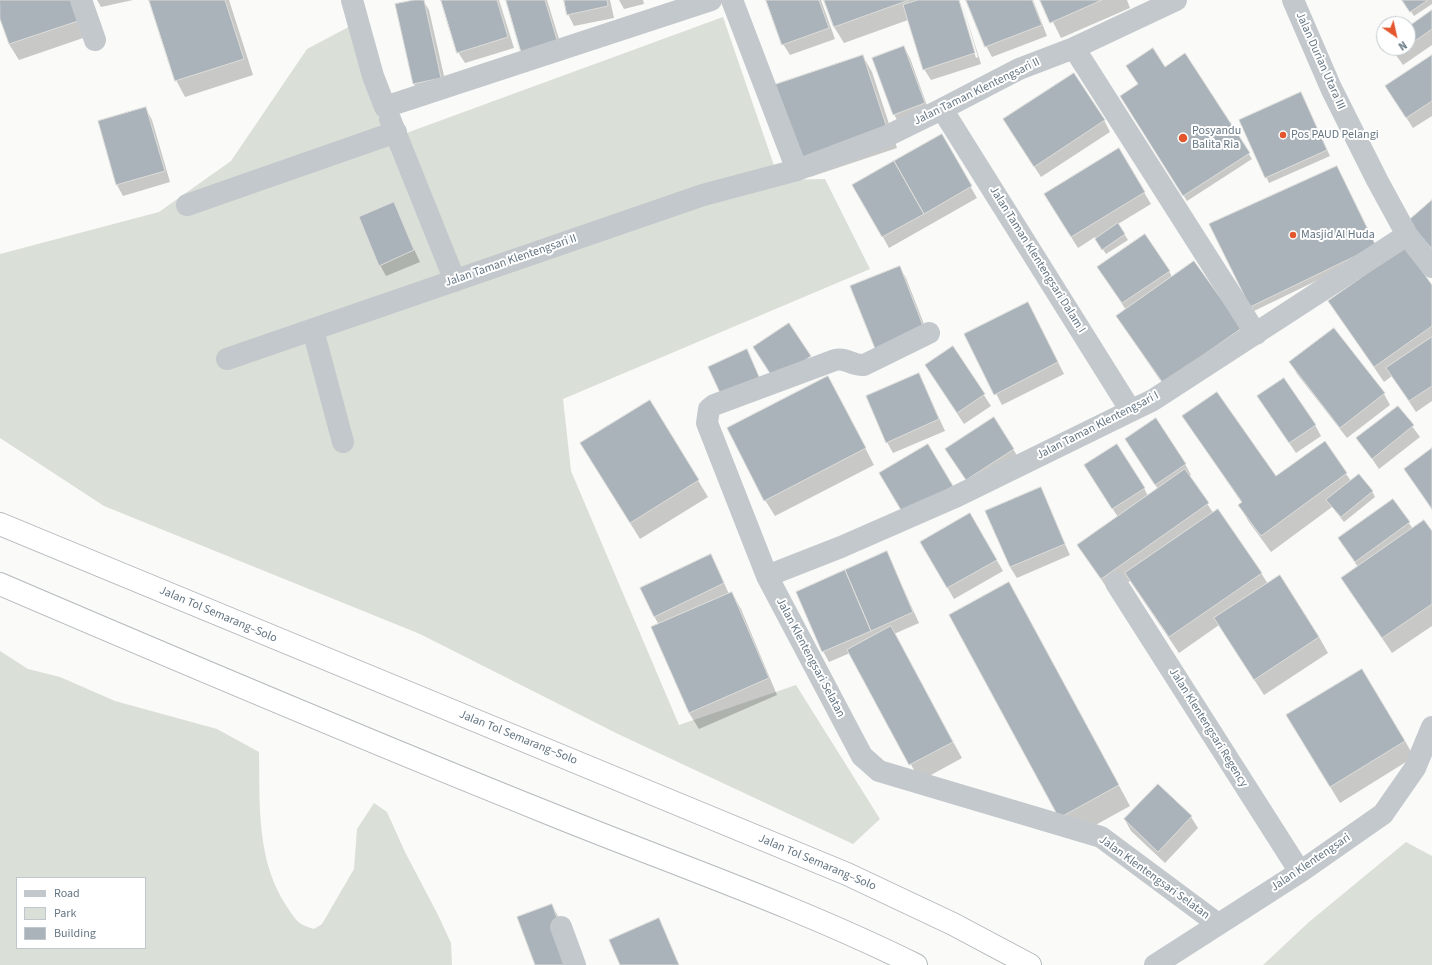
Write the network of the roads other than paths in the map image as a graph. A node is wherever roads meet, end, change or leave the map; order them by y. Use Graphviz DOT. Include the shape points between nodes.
graph roads {
  1 [pos="81,0"];
  2 [pos="352,0"];
  3 [pos="710,0"];
  4 [pos="732,0"];
  5 [pos="1176,0"];
  6 [pos="1293,0"];
  7 [pos="95,40"];
  8 [pos="1074,48"];
  9 [pos="385,107"];
  10 [pos="942,110"];
  11 [pos="396,132"];
  12 [pos="797,170"];
  13 [pos="187,205"];
  14 [pos="1407,235"];
  15 [pos="1432,267"];
  16 [pos="456,281"];
  17 [pos="313,330"];
  18 [pos="929,333"];
  19 [pos="1256,334"];
  20 [pos="227,359"];
  21 [pos="1131,412"];
  22 [pos="343,442"];
  23 [pos="0,524"];
  24 [pos="767,576"];
  25 [pos="1116,583"];
  26 [pos="0,584"];
  27 [pos="1432,728"];
  28 [pos="1424,771"];
  29 [pos="1300,872"];
  30 [pos="1218,924"];
  31 [pos="561,927"];
  32 [pos="575,965"];
  33 [pos="916,965"];
  34 [pos="1030,965"];
  35 [pos="1155,965"];
  1 -- 7 [label="street"];
  2 -- 9 [label="street" via="373,76"];
  3 -- 9 [label="street"];
  4 -- 12 [label="street"];
  5 -- 8 [label="street, Jalan Taman Klentengsari II"];
  6 -- 14 [label="street, Jalan Durian Utara III" via="1331,88"];
  8 -- 10 [label="street, Jalan Taman Klentengsari II" via="1019,69"];
  8 -- 19 [label="street"];
  9 -- 11 [label="street"];
  10 -- 12 [label="street, Jalan Taman Klentengsari II" via="887,136"];
  10 -- 21 [label="street, Jalan Taman Klentengsari Dalam I"];
  11 -- 13 [label="street"];
  11 -- 16 [label="street"];
  12 -- 16 [label="street, Jalan Taman Klentengsari II" via="703,195"];
  14 -- 15 [label="street, Jalan Durian Utara III"];
  14 -- 19 [label="street, Jalan Taman Klentengsari I"];
  16 -- 17 [label="street, Jalan Taman Klentengsari II"];
  17 -- 20 [label="street, Jalan Taman Klentengsari II"];
  17 -- 22 [label="street"];
  18 -- 24 [label="street, Jalan Klentengsari Selatan" via="864,366 841,358 708,409 707,423"];
  19 -- 21 [label="street, Jalan Taman Klentengsari I"];
  21 -- 24 [label="street, Jalan Taman Klentengsari I" via="953,498"];
  23 -- 34 [label="highway, Jalan Tol Semarang–Solo" via="847,874 954,924"];
  24 -- 30 [label="street, Jalan Klentengsari Selatan" via="862,756 879,770 1101,837"];
  25 -- 29 [label="street, Jalan Klentengsari Regency"];
  26 -- 33 [label="highway" via="549,814 858,936"];
  27 -- 28 [label="street, Jalan Klentengsari"];
  28 -- 29 [label="street, Jalan Klentengsari" via="1383,814"];
  29 -- 30 [label="street, Jalan Klentengsari"];
  30 -- 35 [label="street, Jalan Klentengsari"];
  31 -- 32 [label="street"];
}
